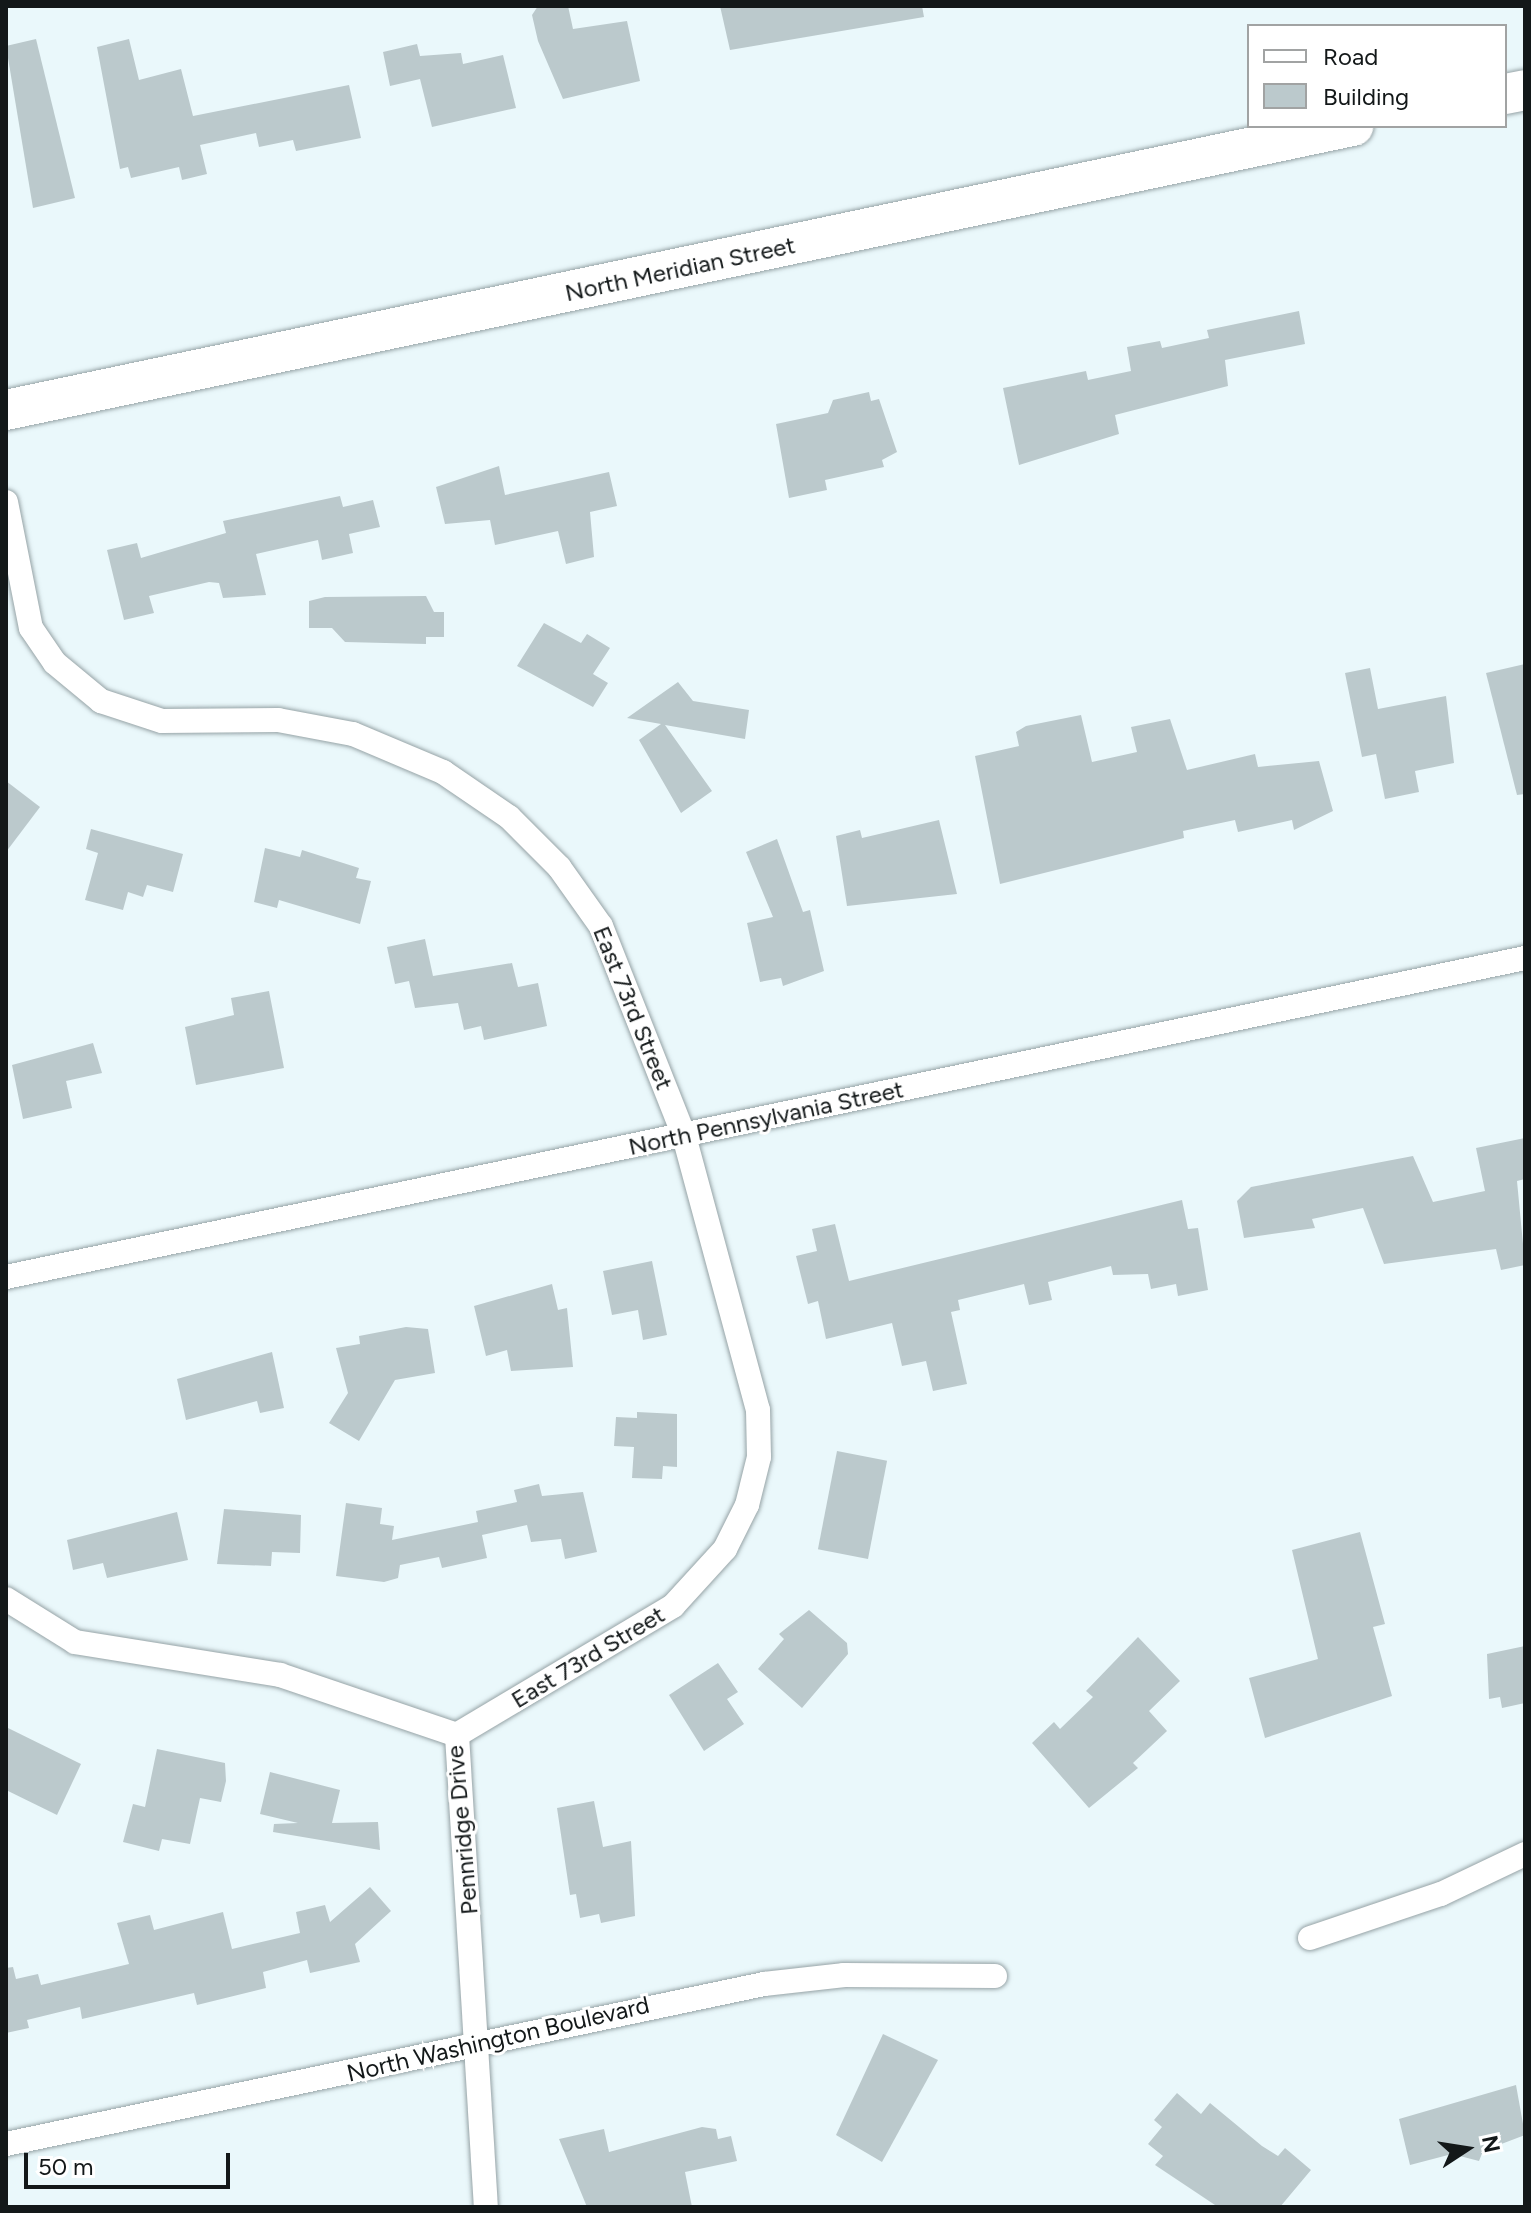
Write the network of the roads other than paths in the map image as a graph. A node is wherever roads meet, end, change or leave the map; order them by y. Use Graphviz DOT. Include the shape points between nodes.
graph roads {
  1 [pos="1344,128"];
  2 [pos="6,410"];
  3 [pos="6,502"];
  4 [pos="1525,958"];
  5 [pos="684,1136"];
  6 [pos="6,1277"];
  7 [pos="6,1599"];
  8 [pos="457,1735"];
  9 [pos="1525,1854"];
  10 [pos="1310,1938"];
  11 [pos="995,1976"];
  12 [pos="478,2047"];
  13 [pos="6,2144"];
  14 [pos="486,2207"];
  1 -- 2 [label="main road, North Meridian Street"];
  3 -- 5 [label="street, East 73rd Street" via="31,628 55,663 101,701 162,721 278,720 353,734 443,772 515,823 601,926"];
  4 -- 5 [label="street, North Pennsylvania Street"];
  5 -- 6 [label="street, North Pennsylvania Street"];
  5 -- 8 [label="street, East 73rd Street" via="758,1410 759,1457 747,1505 725,1549 673,1606"];
  7 -- 8 [label="street, Pennridge Drive" via="75,1642 280,1675"];
  8 -- 12 [label="street, Pennridge Drive"];
  9 -- 10 [label="street" via="1441,1894"];
  11 -- 12 [label="street, North Washington Boulevard" via="844,1975 764,1984"];
  12 -- 13 [label="street, North Washington Boulevard"];
  12 -- 14 [label="street, Pennridge Drive"];
}
